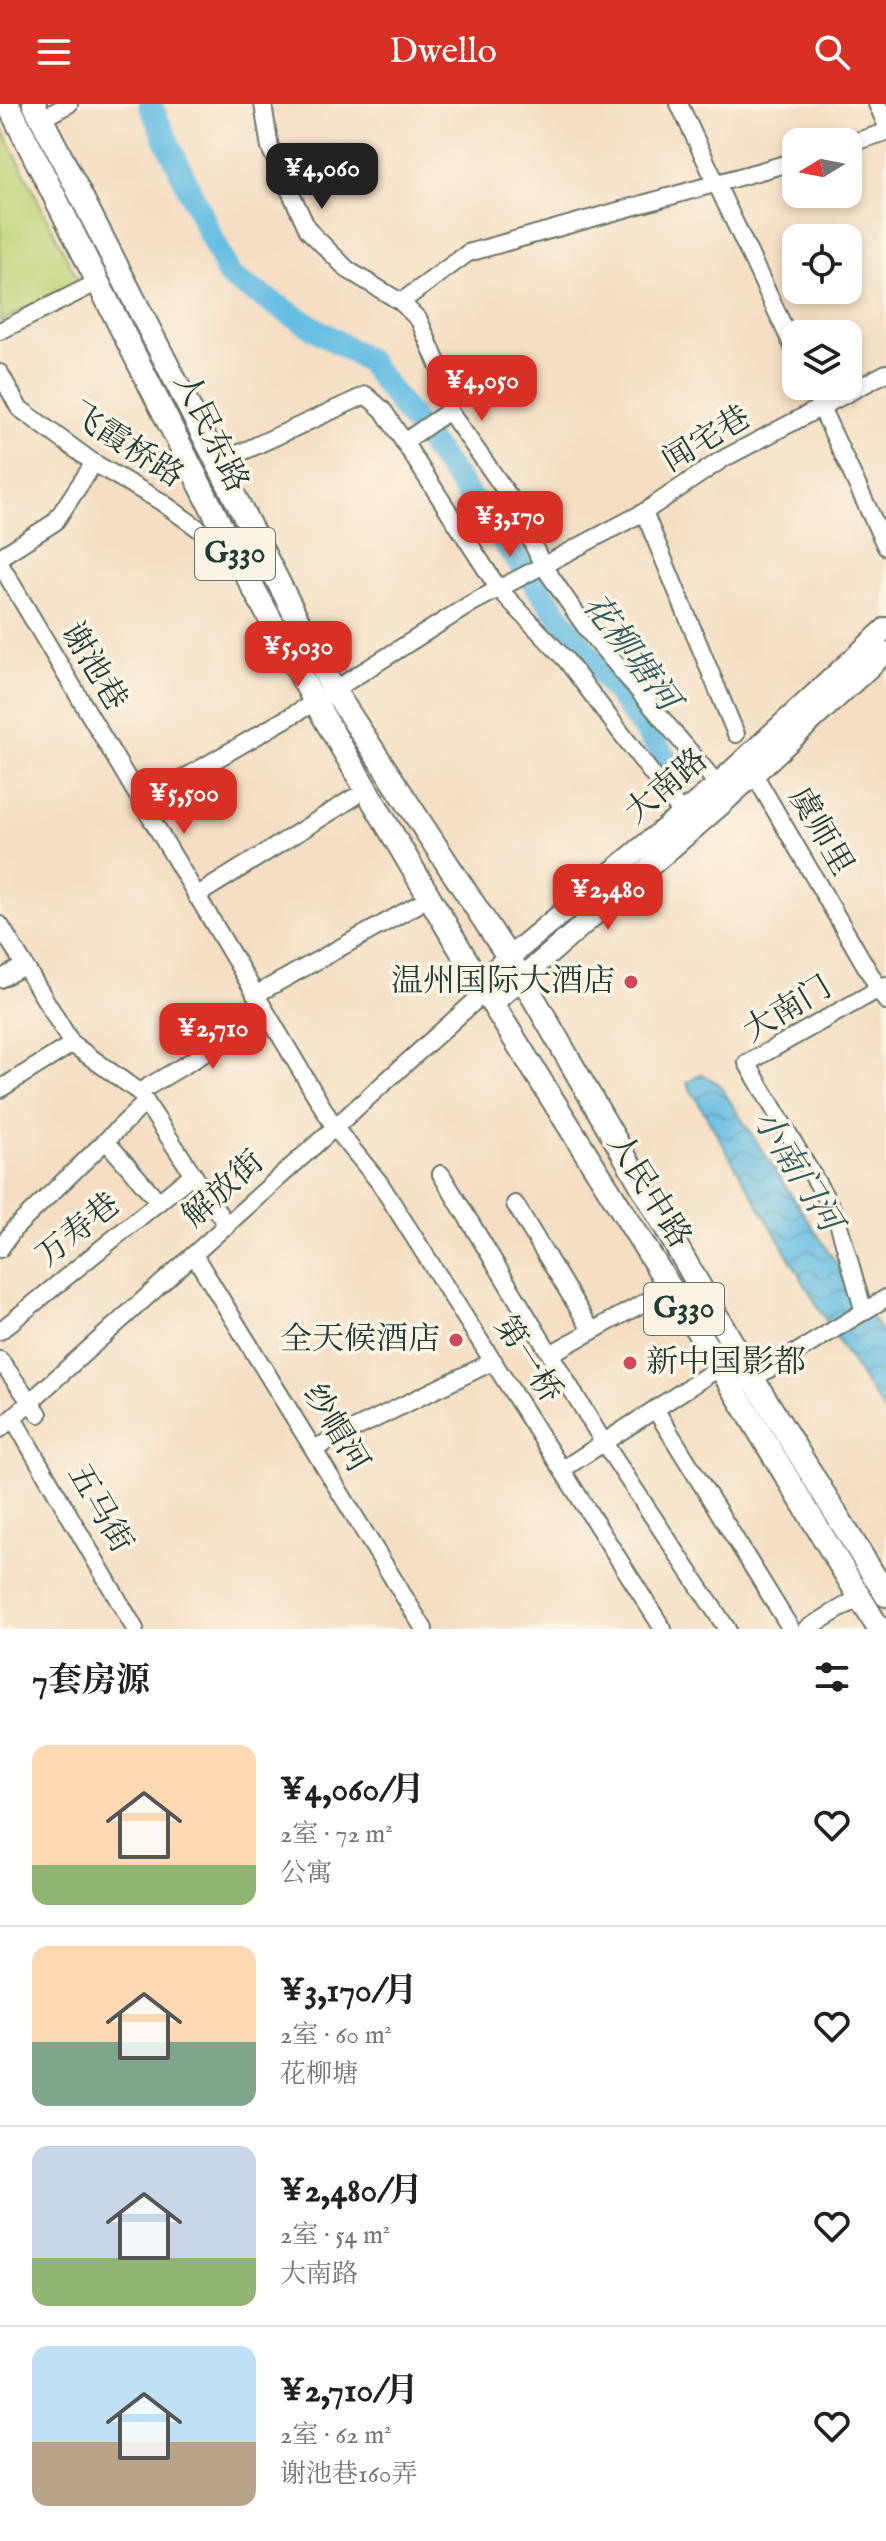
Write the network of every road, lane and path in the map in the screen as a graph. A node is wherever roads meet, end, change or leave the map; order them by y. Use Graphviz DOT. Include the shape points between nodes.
graph roads {
  1 [pos="8,104"];
  2 [pos="69,104"];
  3 [pos="263,104"];
  4 [pos="679,104"];
  5 [pos="877,104"];
  6 [pos="38,112"];
  7 [pos="886,124"];
  8 [pos="886,132"];
  9 [pos="862,140"];
  10 [pos="782,165"];
  11 [pos="718,184"];
  12 [pos="100,281"];
  13 [pos="401,302"];
  14 [pos="782,323"];
  15 [pos="0,331"];
  16 [pos="0,373"];
  17 [pos="886,373"];
  18 [pos="817,400"];
  19 [pos="821,408"];
  20 [pos="442,416"];
  21 [pos="407,440"];
  22 [pos="94,463"];
  23 [pos="216,464"];
  24 [pos="644,512"];
  25 [pos="886,547"];
  26 [pos="235,554"];
  27 [pos="0,557"];
  28 [pos="0,564"];
  29 [pos="542,564"];
  30 [pos="498,588"];
  31 [pos="886,628"];
  32 [pos="886,652"];
  33 [pos="324,696"];
  34 [pos="736,734"];
  35 [pos="754,774"];
  36 [pos="718,793"];
  37 [pos="353,798"];
  38 [pos="141,803"];
  39 [pos="689,822"];
  40 [pos="196,896"];
  41 [pos="417,905"];
  42 [pos="0,925"];
  43 [pos="509,957"];
  44 [pos="24,966"];
  45 [pos="522,978"];
  46 [pos="0,979"];
  47 [pos="486,992"];
  48 [pos="884,992"];
  49 [pos="255,995"];
  50 [pos="268,1016"];
  51 [pos="72,1044"];
  52 [pos="0,1089"];
  53 [pos="142,1097"];
  54 [pos="335,1128"];
  55 [pos="106,1141"];
  56 [pos="193,1174"];
  57 [pos="441,1174"];
  58 [pos="159,1202"];
  59 [pos="515,1204"];
  60 [pos="227,1226"];
  61 [pos="0,1249"];
  62 [pos="194,1255"];
  63 [pos="671,1288"];
  64 [pos="886,1298"];
  65 [pos="864,1312"];
  66 [pos="0,1331"];
  67 [pos="592,1331"];
  68 [pos="550,1354"];
  69 [pos="0,1360"];
  70 [pos="494,1361"];
  71 [pos="720,1367"];
  72 [pos="744,1385"];
  73 [pos="34,1409"];
  74 [pos="655,1409"];
  75 [pos="6,1424"];
  76 [pos="604,1443"];
  77 [pos="315,1448"];
  78 [pos="563,1469"];
  79 [pos="886,1595"];
  80 [pos="860,1597"];
  81 [pos="135,1629"];
  82 [pos="424,1629"];
  83 [pos="663,1629"];
  84 [pos="727,1629"];
  85 [pos="791,1629"];
  86 [pos="806,1629"];
  87 [pos="879,1629"];
  1 -- 12 [label="highway, 人民东路 / G330"];
  2 -- 6 [label="street"];
  3 -- 13 [label="street" via="270,148 308,230 348,270"];
  4 -- 11 [label="street"];
  5 -- 7 [label="street"];
  6 -- 23 [label="highway, 人民东路 / G330"];
  8 -- 9 [label="street"];
  10 -- 11 [label="street"];
  11 -- 13 [label="street" via="468,253"];
  11 -- 14 [label="street"];
  12 -- 15 [label="street"];
  12 -- 26 [label="highway, 人民东路 / G330"];
  13 -- 20 [label="street" via="419,320 447,386"];
  16 -- 22 [label="street, 飞霞桥路" via="19,408"];
  17 -- 19 [label="street, 闻宅巷"];
  18 -- 19 [label="street"];
  19 -- 24 [label="street, 闻宅巷" via="721,460"];
  19 -- 25 [label="street"];
  20 -- 21 [label="street"];
  20 -- 29 [label="street" via="514,503"];
  21 -- 23 [label="street" via="366,395"];
  21 -- 30 [label="street"];
  22 -- 26 [label="street, 飞霞桥路"];
  22 -- 27 [label="street" via="55,522"];
  23 -- 33 [label="highway, 人民东路 / G330"];
  24 -- 29 [label="street, 闻宅巷"];
  24 -- 34 [label="street"];
  26 -- 33 [label="highway, 人民东路 / G330"];
  28 -- 38 [label="street, 谢池巷"];
  29 -- 30 [label="street, 闻宅巷"];
  29 -- 36 [label="street" via="589,632"];
  30 -- 33 [label="street, 闻宅巷"];
  30 -- 39 [label="street" via="566,660"];
  31 -- 36 [label="main road, 大南路"];
  32 -- 35 [label="main road, 大南路"];
  33 -- 38 [label="street, 闻宅巷"];
  33 -- 43 [label="highway, 人民东路 / G330"];
  33 -- 47 [label="highway, 人民东路 / G330"];
  35 -- 36 [label="main road, 大南路"];
  35 -- 48 [label="street, 虞师里"];
  36 -- 39 [label="main road, 大南路"];
  37 -- 40 [label="street"];
  38 -- 40 [label="street, 谢池巷"];
  39 -- 43 [label="main road, 大南路"];
  39 -- 45 [label="main road, 大南路"];
  40 -- 49 [label="street, 谢池巷"];
  41 -- 49 [label="street"];
  42 -- 44 [label="street"];
  43 -- 45 [label="highway, 人民东路 / G330"];
  43 -- 47 [label="main road, 大南路"];
  44 -- 46 [label="street"];
  44 -- 51 [label="street"];
  45 -- 47 [label="main road, 大南路"];
  45 -- 72 [label="highway, 人民中路 / G330"];
  47 -- 54 [label="street, 解放街"];
  47 -- 63 [label="highway, 人民中路 / G330"];
  48 -- 65 [label="street, 大南门" via="747,1063 836,1215"];
  49 -- 50 [label="street, 谢池巷"];
  50 -- 53 [label="street"];
  50 -- 54 [label="street, 谢池巷"];
  51 -- 52 [label="street"];
  51 -- 53 [label="street"];
  53 -- 55 [label="street"];
  53 -- 56 [label="street"];
  54 -- 60 [label="street, 解放街"];
  54 -- 70 [label="street, 第一桥" via="379,1182"];
  55 -- 58 [label="street"];
  55 -- 61 [label="street" via="14,1229"];
  56 -- 58 [label="street, 万寿巷"];
  56 -- 60 [label="street"];
  57 -- 68 [label="street"];
  58 -- 66 [label="street, 万寿巷"];
  59 -- 67 [label="street"];
  60 -- 62 [label="street, 解放街"];
  62 -- 73 [label="street, 解放街"];
  62 -- 77 [label="street, 纱帽河"];
  63 -- 67 [label="street"];
  63 -- 71 [label="highway, 人民中路 / G330"];
  64 -- 65 [label="street"];
  65 -- 72 [label="street"];
  67 -- 68 [label="street"];
  68 -- 76 [label="street"];
  69 -- 73 [label="street"];
  70 -- 77 [label="street"];
  70 -- 78 [label="street, 第一桥"];
  71 -- 72 [label="highway, 人民中路 / G330"];
  71 -- 74 [label="street"];
  72 -- 79 [label="highway, 人民中路 / G330"];
  72 -- 80 [label="highway, 人民中路 / G330"];
  73 -- 75 [label="street, 解放街"];
  74 -- 76 [label="street"];
  74 -- 85 [label="street"];
  75 -- 81 [label="street, 五马街"];
  76 -- 78 [label="street"];
  76 -- 84 [label="street"];
  77 -- 82 [label="street, 纱帽河"];
  78 -- 83 [label="street, 第一桥"];
  80 -- 86 [label="street"];
  80 -- 87 [label="highway, 人民中路 / G330"];
}
